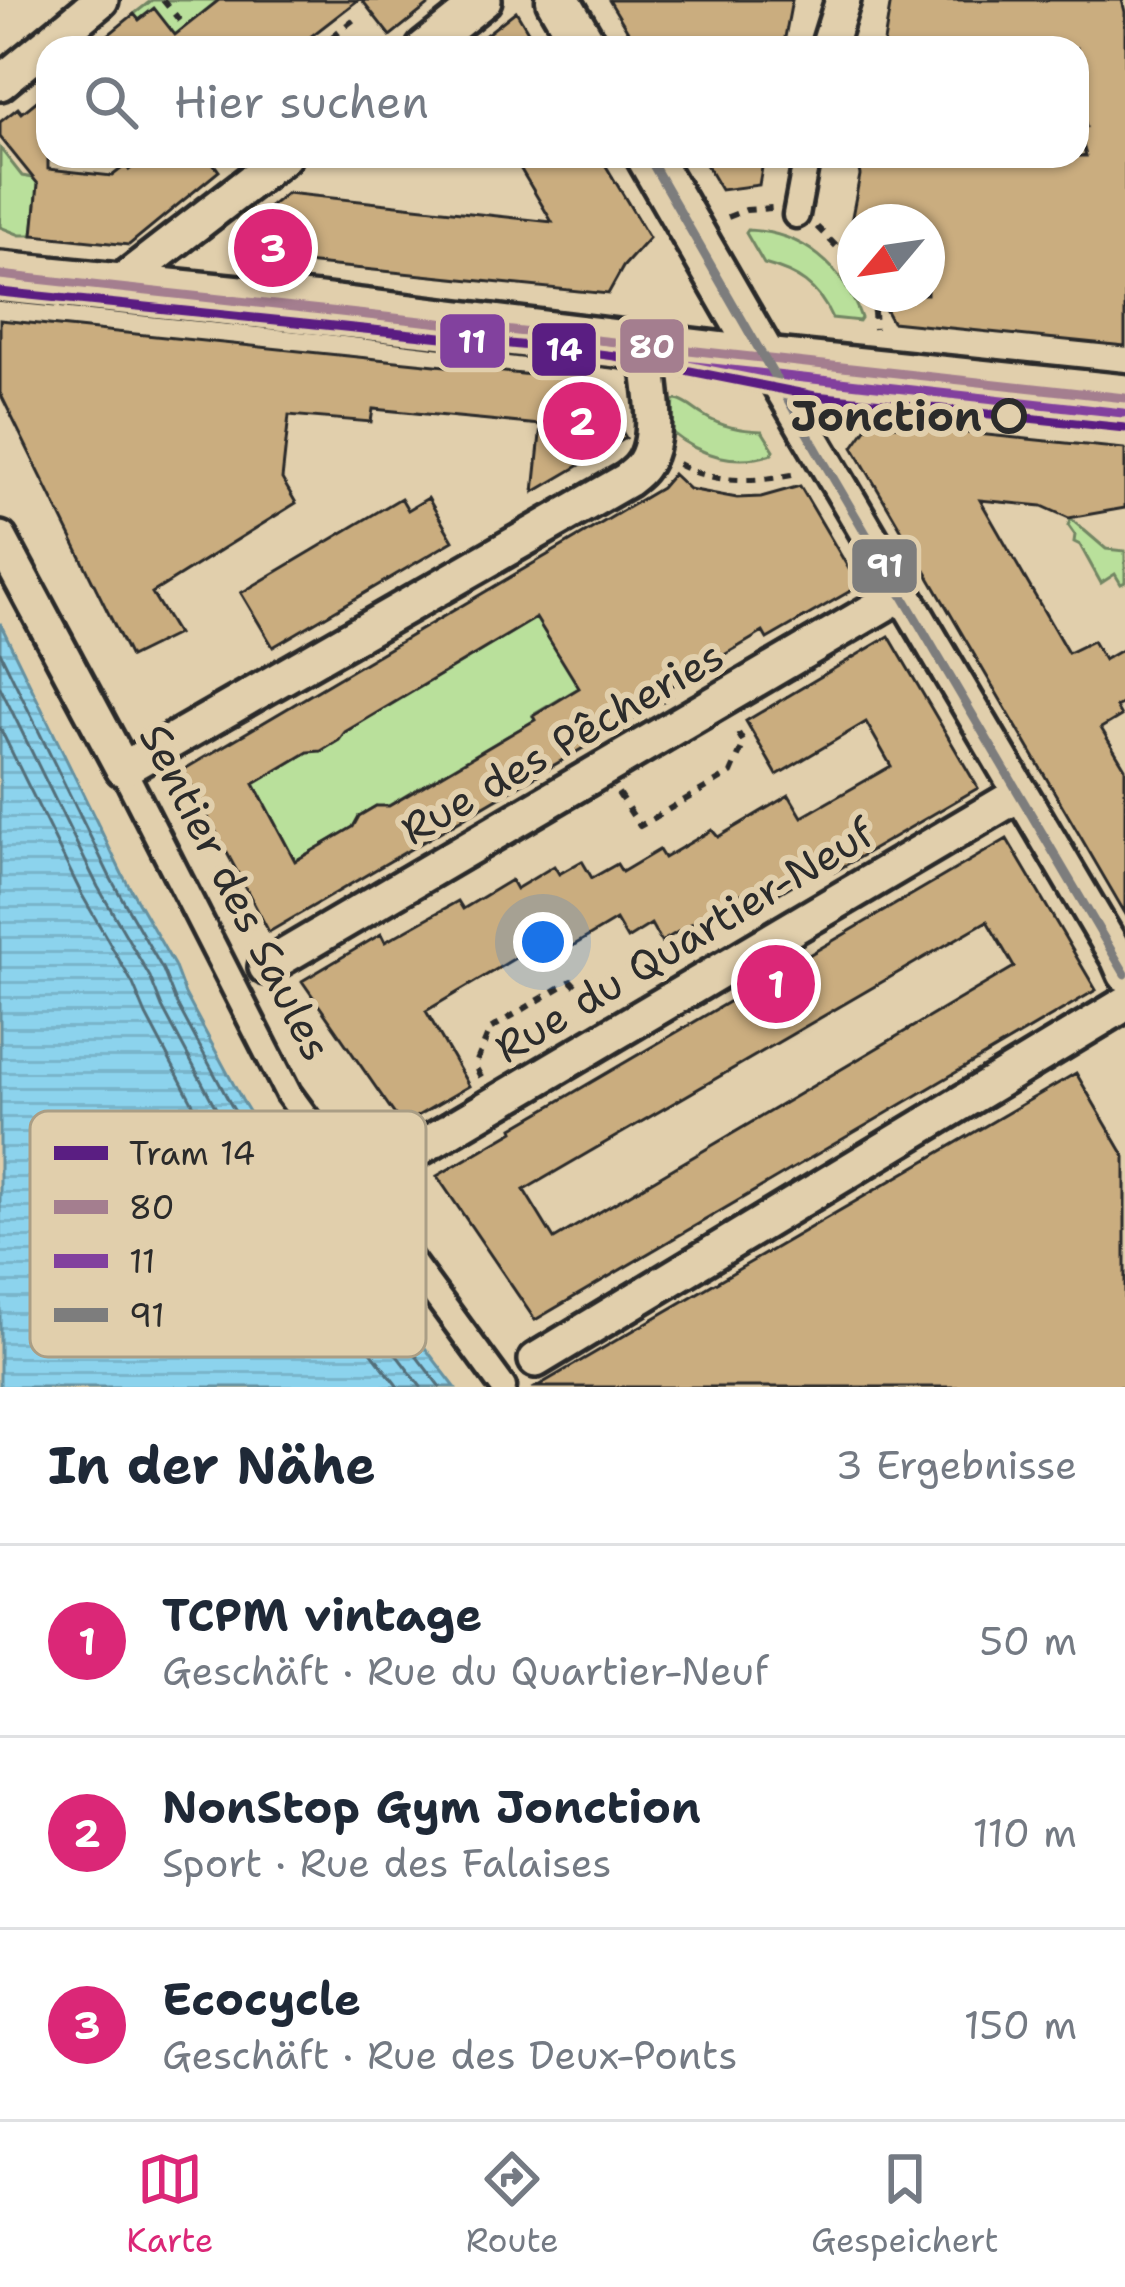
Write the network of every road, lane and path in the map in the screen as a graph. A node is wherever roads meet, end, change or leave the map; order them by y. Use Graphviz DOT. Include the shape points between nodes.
graph roads {
  1 [pos="101,0"];
  2 [pos="163,0"];
  3 [pos="484,0"];
  4 [pos="558,0"];
  5 [pos="842,0"];
  6 [pos="358,16"];
  7 [pos="184,27"];
  8 [pos="57,36"];
  9 [pos="333,36"];
  10 [pos="439,36"];
  11 [pos="579,36"];
  12 [pos="831,36"];
  13 [pos="36,53"];
  14 [pos="0,83"];
  15 [pos="268,168"];
  16 [pos="655,168"];
  17 [pos="805,168"];
  18 [pos="796,215"];
  19 [pos="0,275"];
  20 [pos="116,286"];
  21 [pos="874,312"];
  22 [pos="875,329"];
  23 [pos="646,345"];
  24 [pos="766,361"];
  25 [pos="1125,398"];
  26 [pos="669,459"];
  27 [pos="797,474"];
  28 [pos="0,539"];
  29 [pos="903,593"];
  30 [pos="731,720"];
  31 [pos="123,769"];
  32 [pos="616,790"];
  33 [pos="1021,793"];
  34 [pos="266,967"];
  35 [pos="1125,974"];
  36 [pos="1125,1004"];
  37 [pos="603,1016"];
  38 [pos="485,1085"];
  39 [pos="301,1111"];
  40 [pos="426,1145"];
  41 [pos="426,1283"];
  42 [pos="536,1360"];
  43 [pos="502,1387"];
  1 -- 8 [label="street"];
  2 -- 7 [label="path"];
  3 -- 10 [label="street"];
  4 -- 11 [label="street"];
  5 -- 12 [label="street"];
  6 -- 9 [label="path"];
  13 -- 14 [label="street"];
  15 -- 20 [label="street"];
  16 -- 24 [label="street"];
  17 -- 18 [label="street"];
  19 -- 20 [label="main road"];
  20 -- 23 [label="main road"];
  21 -- 22 [label="path"];
  23 -- 24 [label="main road"];
  23 -- 31 [label="street" via="651,446 627,480"];
  24 -- 25 [label="main road"];
  24 -- 29 [label="street"];
  26 -- 27 [label="path" via="741,482"];
  28 -- 31 [label="street, Sentier des Saules"];
  29 -- 33 [label="street"];
  29 -- 34 [label="street, Rue des Pêcheries"];
  30 -- 32 [label="path" via="744,743 731,772 640,826"];
  31 -- 39 [label="street, Sentier des Saules"];
  33 -- 35 [label="street"];
  33 -- 40 [label="street, Rue du Quartier-Neuf"];
  36 -- 42 [label="street"];
  37 -- 38 [label="path" via="571,981 490,1029 475,1066"];
  41 -- 43 [label="street, Sentier des Saules"];
}
